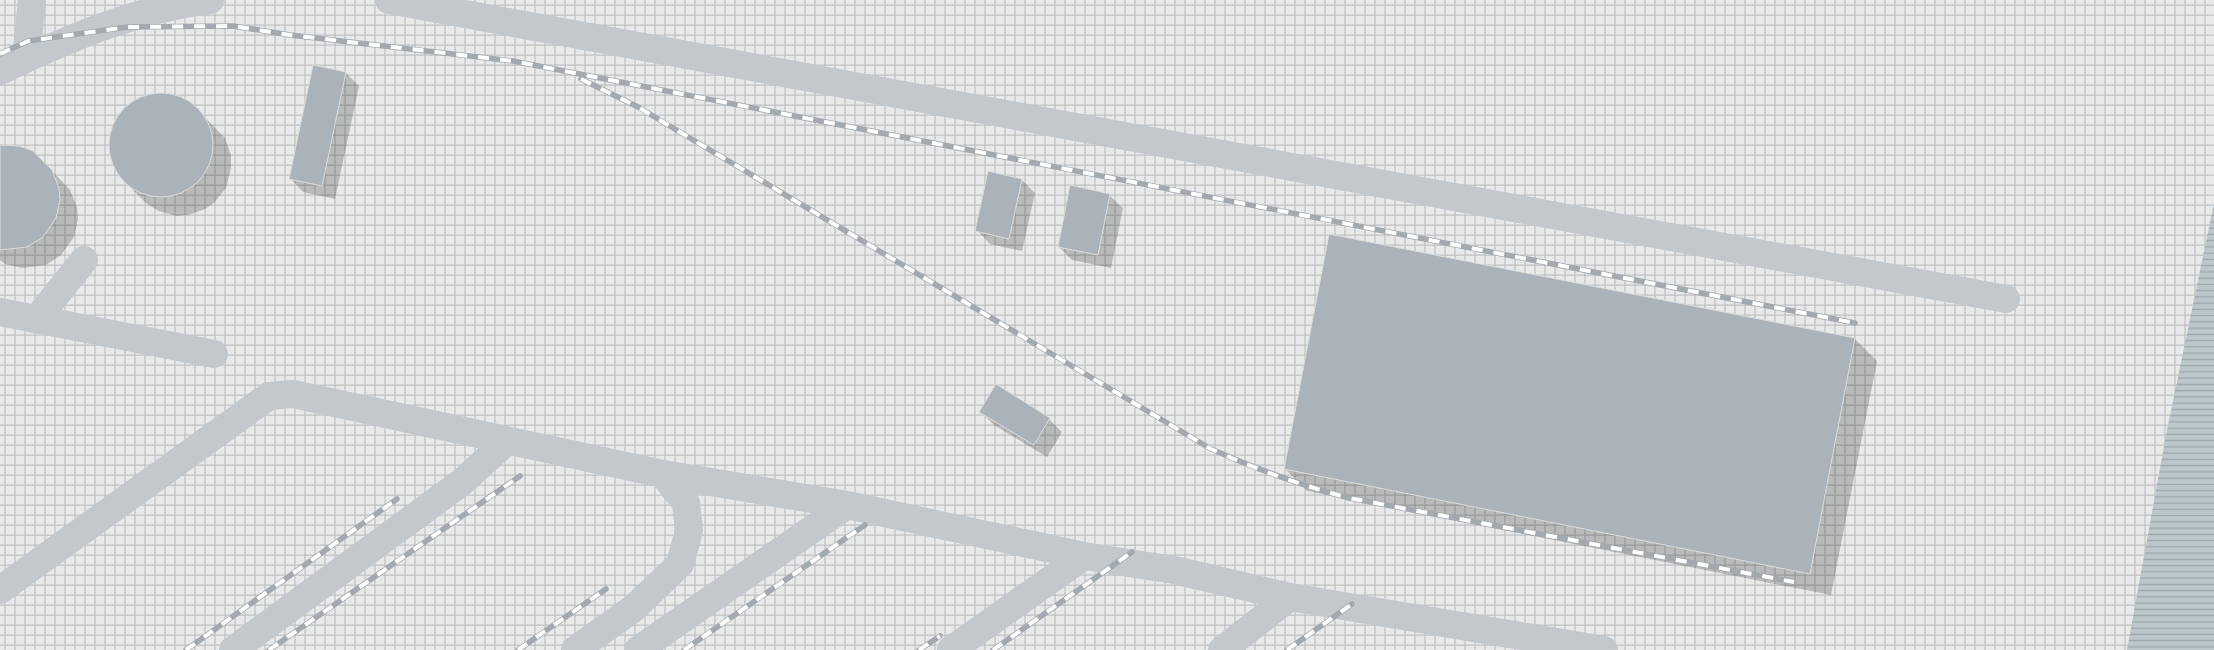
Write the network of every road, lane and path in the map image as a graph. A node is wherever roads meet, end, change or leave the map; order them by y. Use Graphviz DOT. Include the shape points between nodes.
graph roads {
  1 [pos="32,0"];
  2 [pos="210,0"];
  3 [pos="389,0"];
  4 [pos="26,58"];
  5 [pos="0,71"];
  6 [pos="84,260"];
  7 [pos="2006,299"];
  8 [pos="0,312"];
  9 [pos="36,320"];
  10 [pos="214,354"];
  11 [pos="507,441"];
  12 [pos="663,474"];
  13 [pos="847,504"];
  14 [pos="1084,556"];
  15 [pos="0,590"];
  16 [pos="1290,597"];
  17 [pos="1570,647"];
  18 [pos="234,650"];
  19 [pos="576,650"];
  20 [pos="638,650"];
  21 [pos="951,650"];
  22 [pos="1222,650"];
  23 [pos="1604,650"];
  1 -- 4 [label="street"];
  2 -- 4 [label="street" via="161,9 88,31"];
  3 -- 7 [label="street"];
  4 -- 5 [label="street"];
  6 -- 9 [label="street"];
  8 -- 9 [label="street"];
  9 -- 10 [label="street"];
  11 -- 12 [label="street"];
  11 -- 15 [label="street" via="293,394 269,396"];
  11 -- 18 [label="street" via="462,482"];
  12 -- 13 [label="street"];
  12 -- 19 [label="street" via="686,503 689,531 680,564 634,608"];
  13 -- 14 [label="street"];
  13 -- 20 [label="street"];
  14 -- 16 [label="street" via="1174,570"];
  14 -- 21 [label="street"];
  16 -- 17 [label="street"];
  16 -- 22 [label="street"];
  17 -- 23 [label="street"];
}
